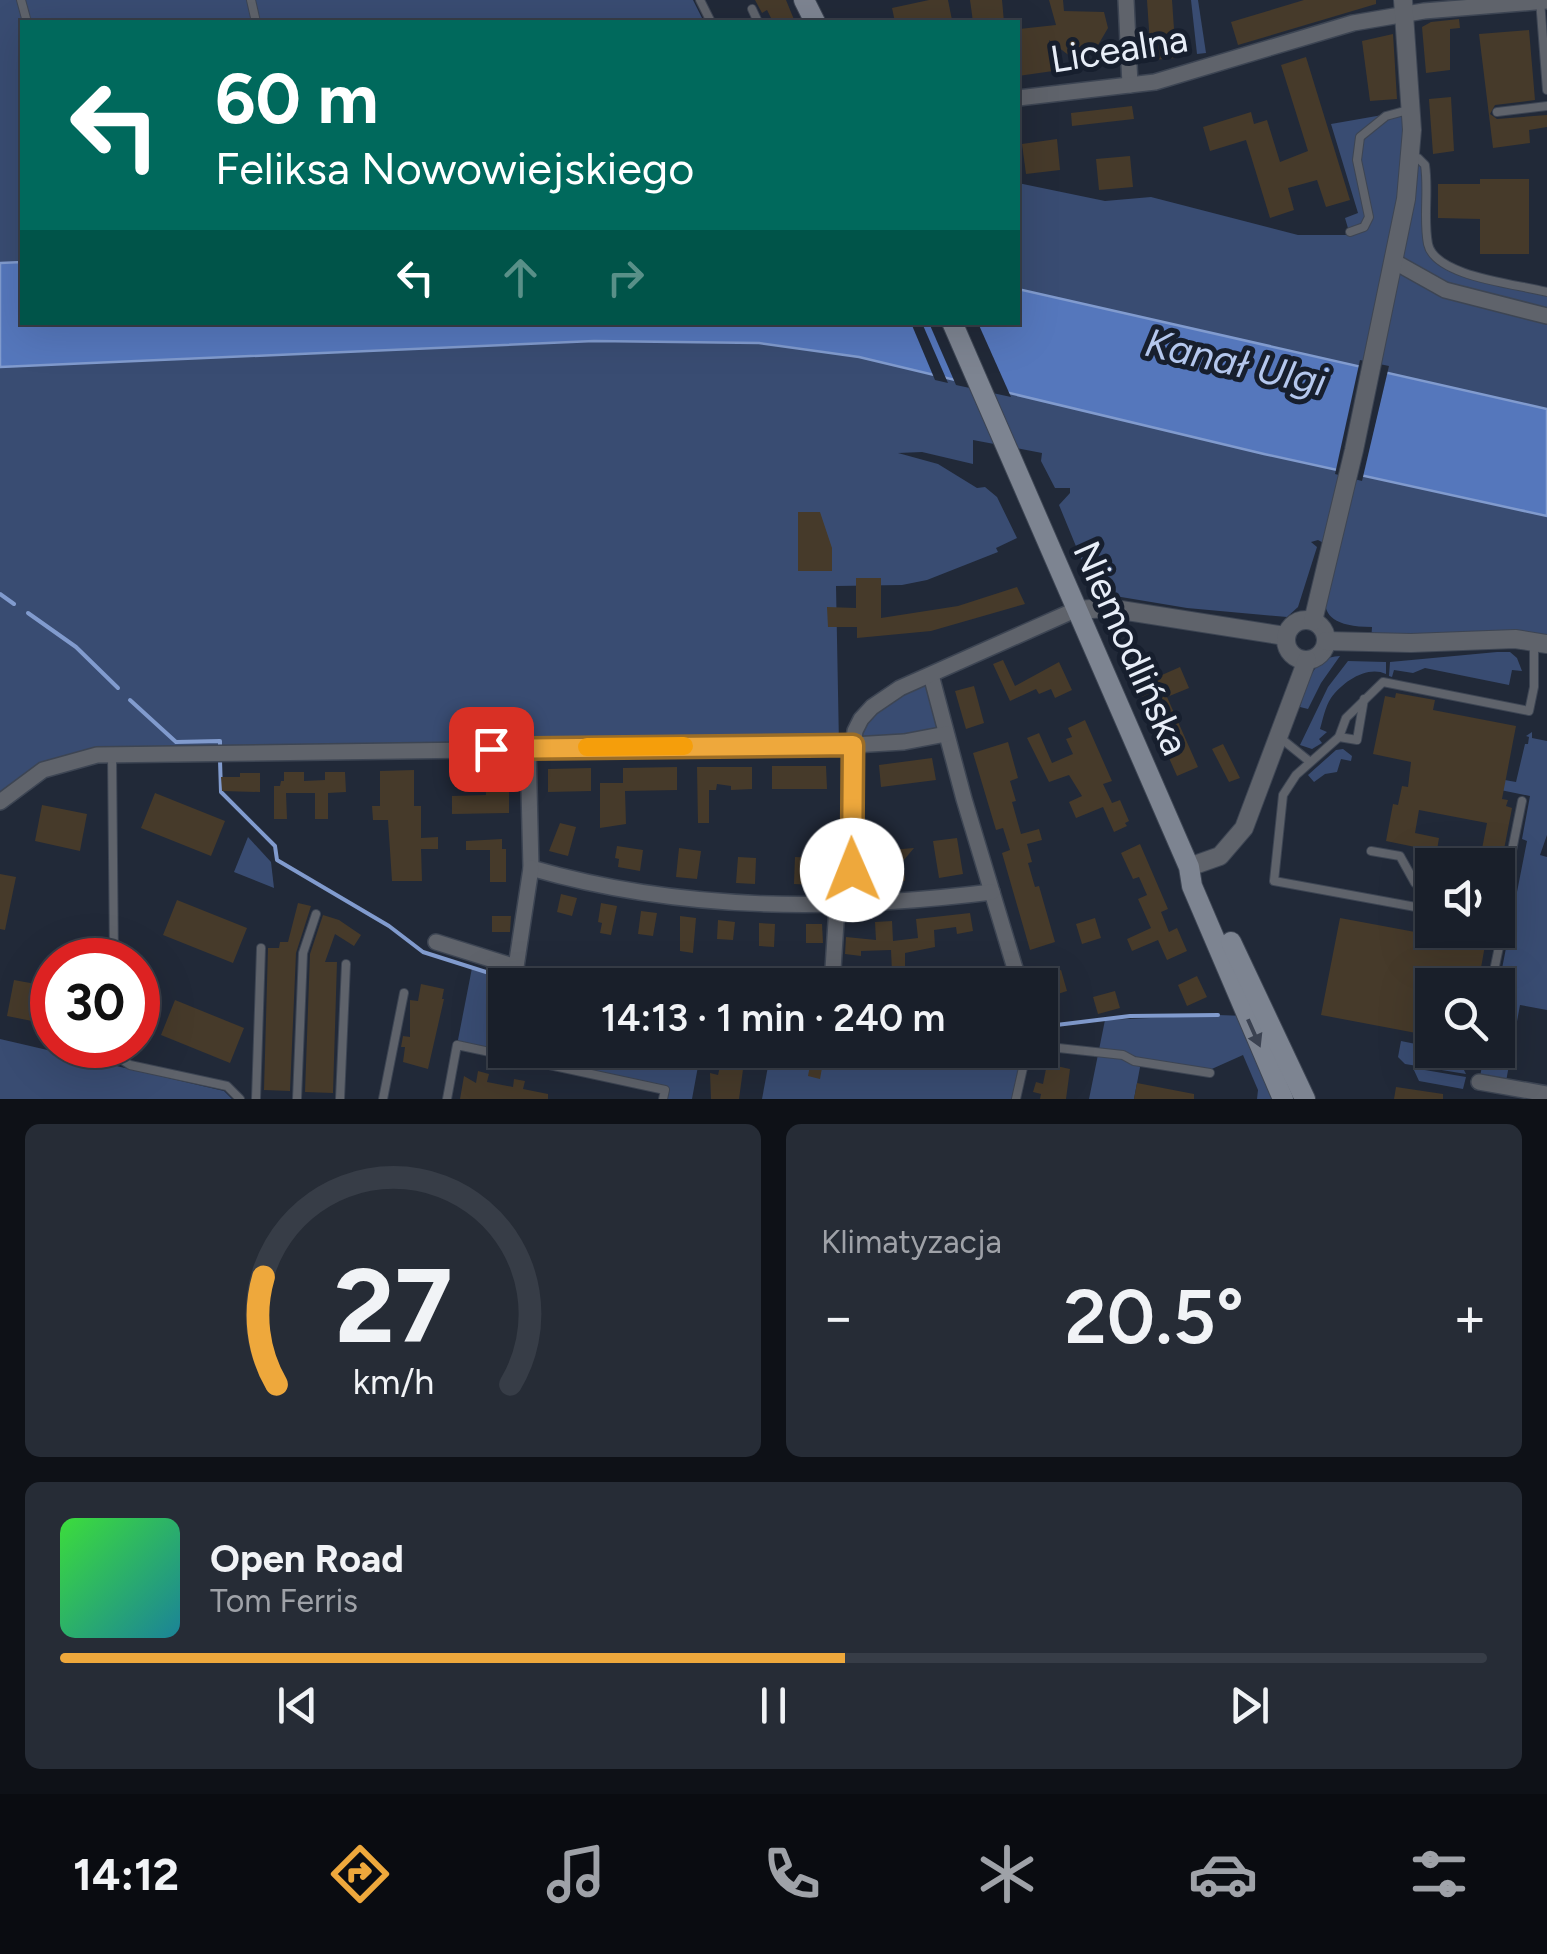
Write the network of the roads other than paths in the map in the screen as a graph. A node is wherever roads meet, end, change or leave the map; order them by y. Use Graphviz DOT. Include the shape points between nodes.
graph roads {
  1 [pos="1126,0"];
  2 [pos="1542,1"];
  3 [pos="1403,7"];
  4 [pos="752,9"];
  5 [pos="757,20"];
  6 [pos="1130,85"];
  7 [pos="1547,90"];
  8 [pos="1020,98"];
  9 [pos="1547,106"];
  10 [pos="1411,110"];
  11 [pos="1497,112"];
  12 [pos="1410,156"];
  13 [pos="1350,232"];
  14 [pos="1395,262"];
  15 [pos="1547,292"];
  16 [pos="1547,316"];
  17 [pos="953,325"];
  18 [pos="1075,610"];
  19 [pos="1313,620"];
  20 [pos="1286,636"];
  21 [pos="1326,641"];
  22 [pos="1541,643"];
  23 [pos="1306,660"];
  24 [pos="931,675"];
  25 [pos="1364,699"];
  26 [pos="946,734"];
  27 [pos="1278,736"];
  28 [pos="1339,737"];
  29 [pos="853,745"];
  30 [pos="528,748"];
  31 [pos="112,755"];
  32 [pos="1309,761"];
  33 [pos="1260,786"];
  34 [pos="1283,796"];
  35 [pos="0,802"];
  36 [pos="1522,802"];
  37 [pos="1512,848"];
  38 [pos="1370,851"];
  39 [pos="1189,867"];
  40 [pos="531,868"];
  41 [pos="1415,883"];
  42 [pos="992,892"];
  43 [pos="845,906"];
  44 [pos="1415,907"];
  45 [pos="316,914"];
  46 [pos="114,938"];
  47 [pos="436,942"];
  48 [pos="261,948"];
  49 [pos="346,964"];
  50 [pos="835,968"];
  51 [pos="1015,968"];
  52 [pos="404,993"];
  53 [pos="1058,1048"];
  54 [pos="148,1068"];
  55 [pos="1023,1068"];
  56 [pos="1210,1073"];
  57 [pos="1479,1082"];
  58 [pos="1547,1094"];
  59 [pos="297,1098"];
  60 [pos="240,1099"];
  61 [pos="256,1099"];
  62 [pos="310,1099"];
  63 [pos="340,1099"];
  64 [pos="383,1099"];
  65 [pos="447,1099"];
  66 [pos="663,1099"];
  67 [pos="1016,1099"];
  68 [pos="1283,1099"];
  69 [pos="1305,1099"];
  1 -- 6 [label="street"];
  2 -- 3 [label="street, Licealna"];
  2 -- 7 [label="lane"];
  3 -- 6 [label="street, Licealna" via="1182,76"];
  3 -- 10 [label="street"];
  4 -- 5 [label="lane"];
  6 -- 8 [label="street, Licealna"];
  9 -- 11 [label="lane"];
  10 -- 12 [label="street"];
  10 -- 13 [label="lane" via="1386,116 1360,137 1357,160 1369,217"];
  12 -- 14 [label="street"];
  12 -- 15 [label="lane" via="1425,165 1429,249 1438,261"];
  14 -- 16 [label="street" via="1446,290"];
  14 -- 19 [label="street"];
  17 -- 18 [label="main road, Niemodlińska"];
  18 -- 20 [label="street" via="1108,608"];
  18 -- 24 [label="street"];
  18 -- 39 [label="main road, Niemodlińska"];
  19 -- 20 [label="street" via="1292,624"];
  19 -- 21 [label="street"];
  20 -- 23 [label="street" via="1288,650"];
  21 -- 22 [label="street"];
  21 -- 23 [label="street" via="1320,654"];
  22 -- 25 [label="lane" via="1529,711 1383,682"];
  23 -- 27 [label="street"];
  24 -- 26 [label="street"];
  24 -- 29 [label="street" via="872,707"];
  25 -- 28 [label="lane"];
  25 -- 28 [label="lane" via="1358,740"];
  26 -- 29 [label="street"];
  26 -- 42 [label="street"];
  27 -- 32 [label="lane"];
  27 -- 33 [label="street"];
  28 -- 32 [label="lane"];
  29 -- 30 [label="street"];
  29 -- 43 [label="street"];
  30 -- 31 [label="street"];
  30 -- 40 [label="street"];
  31 -- 35 [label="street" via="57,764"];
  31 -- 46 [label="lane"];
  32 -- 34 [label="lane"];
  33 -- 34 [label="lane"];
  33 -- 39 [label="street" via="1239,834"];
  34 -- 44 [label="lane" via="1274,881"];
  36 -- 37 [label="lane"];
  38 -- 41 [label="lane" via="1400,856"];
  39 -- 68 [label="main road, Niemodlińska, one-way"];
  39 -- 69 [label="main road, Niemodlińska" via="1204,883"];
  40 -- 43 [label="street" via="661,896"];
  40 -- 47 [label="street" via="516,967"];
  42 -- 43 [label="street"];
  42 -- 51 [label="street"];
  43 -- 50 [label="street"];
  45 -- 59 [label="lane" via="303,953"];
  48 -- 61 [label="lane"];
  49 -- 63 [label="lane"];
  52 -- 64 [label="lane"];
  53 -- 56 [label="lane"];
  54 -- 60 [label="lane" via="227,1086"];
  55 -- 67 [label="lane"];
  57 -- 58 [label="street"];
  59 -- 62 [label="lane"];
  65 -- 66 [label="lane" via="457,1046 665,1090"];
}
